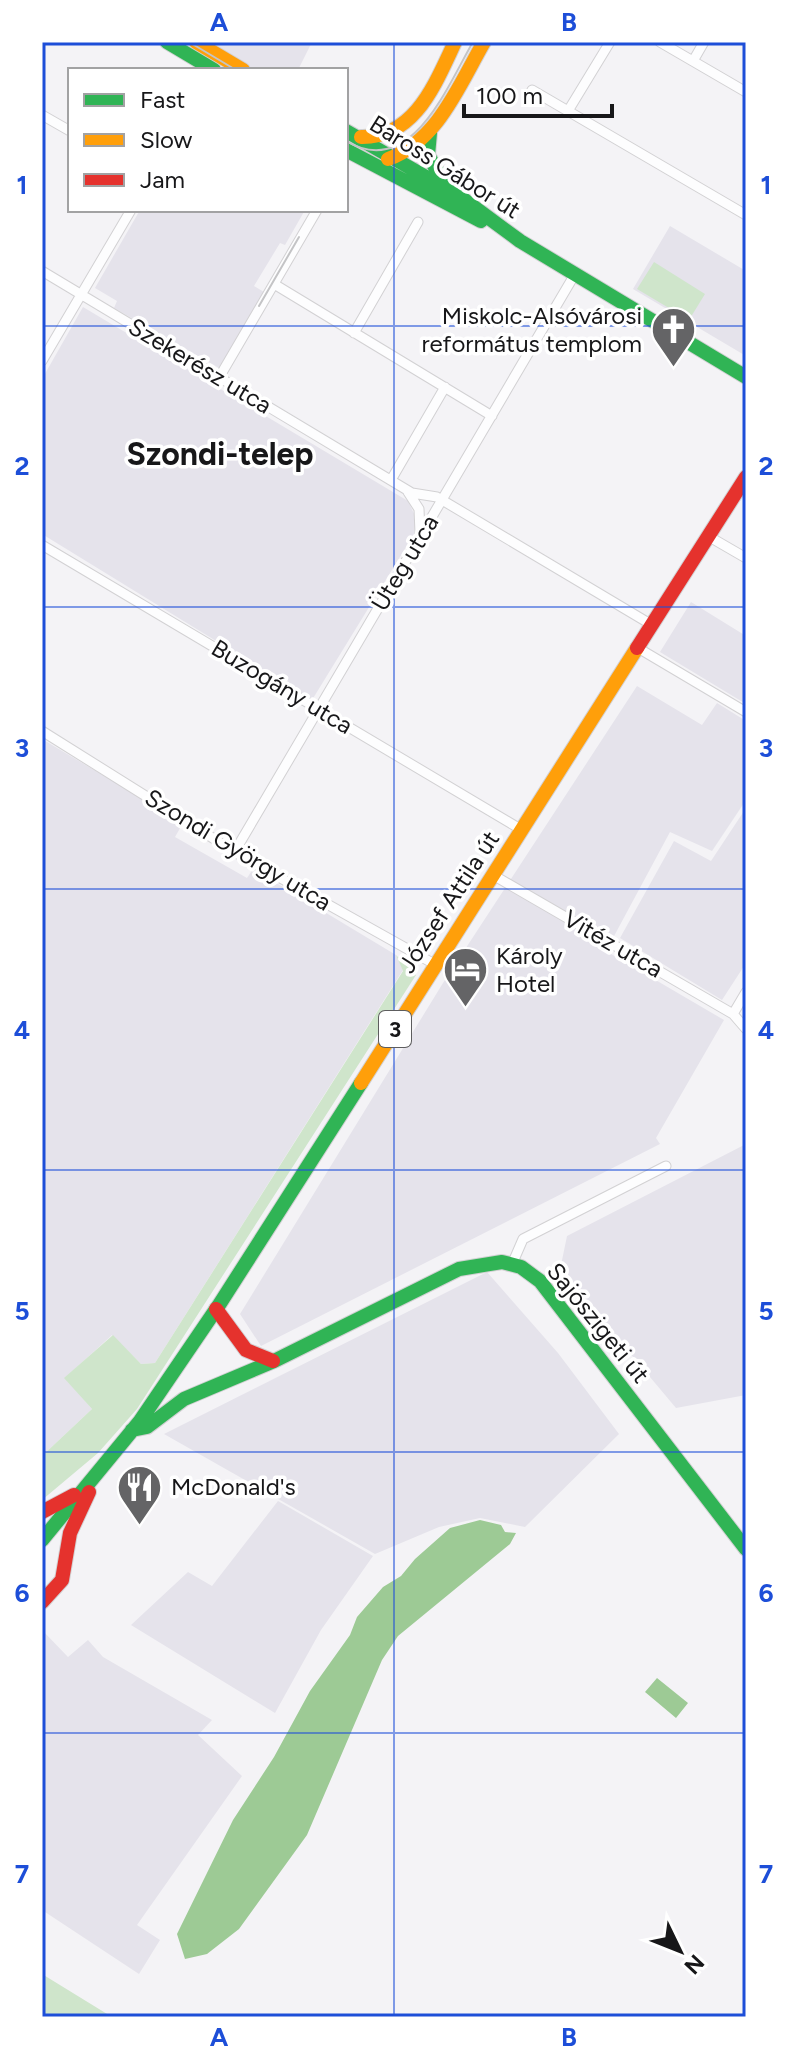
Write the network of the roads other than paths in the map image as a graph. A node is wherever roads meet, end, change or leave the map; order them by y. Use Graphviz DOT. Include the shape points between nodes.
graph roads {
  1 [pos="167,42"];
  2 [pos="196,42"];
  3 [pos="455,42"];
  4 [pos="484,42"];
  5 [pos="610,42"];
  6 [pos="660,42"];
  7 [pos="704,42"];
  8 [pos="693,61"];
  9 [pos="217,66"];
  10 [pos="532,90"];
  11 [pos="746,92"];
  12 [pos="423,101"];
  13 [pos="568,111"];
  14 [pos="42,115"];
  15 [pos="432,129"];
  16 [pos="68,130"];
  17 [pos="349,133"];
  18 [pos="351,153"];
  19 [pos="403,160"];
  20 [pos="425,192"];
  21 [pos="456,195"];
  22 [pos="130,212"];
  23 [pos="316,212"];
  24 [pos="746,215"];
  25 [pos="418,222"];
  26 [pos="520,241"];
  27 [pos="42,271"];
  28 [pos="575,274"];
  29 [pos="274,284"];
  30 [pos="82,294"];
  31 [pos="354,333"];
  32 [pos="42,361"];
  33 [pos="220,376"];
  34 [pos="746,377"];
  35 [pos="445,387"];
  36 [pos="492,416"];
  37 [pos="746,477"];
  38 [pos="391,480"];
  39 [pos="401,486"];
  40 [pos="442,500"];
  41 [pos="708,536"];
  42 [pos="416,544"];
  43 [pos="42,545"];
  44 [pos="746,558"];
  45 [pos="652,625"];
  46 [pos="638,648"];
  47 [pos="319,708"];
  48 [pos="746,712"];
  49 [pos="42,731"];
  50 [pos="522,830"];
  51 [pos="235,851"];
  52 [pos="493,875"];
  53 [pos="436,965"];
  54 [pos="746,992"];
  55 [pos="733,1014"];
  56 [pos="746,1029"];
  57 [pos="666,1166"];
  58 [pos="513,1262"];
  59 [pos="216,1309"];
  60 [pos="243,1348"];
  61 [pos="274,1361"];
  62 [pos="228,1379"];
  63 [pos="132,1430"];
  64 [pos="96,1475"];
  65 [pos="84,1489"];
  66 [pos="42,1512"];
  67 [pos="45,1531"];
  68 [pos="66,1549"];
  69 [pos="746,1549"];
  70 [pos="42,1602"];
  1 -- 9 [label="main road"];
  2 -- 9 [label="main road"];
  3 -- 12 [label="main road"];
  4 -- 15 [label="main road"];
  5 -- 13 [label="street"];
  6 -- 8 [label="street"];
  7 -- 8 [label="street"];
  8 -- 11 [label="street"];
  10 -- 13 [label="street"];
  12 -- 17 [label="main road" via="389,135 373,139"];
  12 -- 19 [label="main road"];
  13 -- 24 [label="street"];
  14 -- 16 [label="street"];
  15 -- 19 [label="main road"];
  15 -- 21 [label="main road" via="431,165"];
  17 -- 19 [label="main road, Baross Gábor út"];
  18 -- 19 [label="main road"];
  18 -- 20 [label="main road, Baross Gábor út"];
  19 -- 20 [label="main road"];
  19 -- 21 [label="main road, Baross Gábor út"];
  20 -- 26 [label="main road, Baross Gábor út"];
  21 -- 26 [label="main road, Baross Gábor út"];
  22 -- 30 [label="street"];
  23 -- 29 [label="street"];
  25 -- 31 [label="street"];
  26 -- 28 [label="main road, Baross Gábor út"];
  27 -- 30 [label="street, Szekerész utca"];
  28 -- 34 [label="main road, Baross Gábor út"];
  28 -- 36 [label="street, Üteg utca"];
  29 -- 31 [label="street"];
  29 -- 33 [label="street"];
  30 -- 32 [label="street"];
  30 -- 33 [label="street, Szekerész utca"];
  31 -- 35 [label="street"];
  33 -- 38 [label="street, Szekerész utca"];
  35 -- 36 [label="street"];
  35 -- 38 [label="street"];
  36 -- 40 [label="street, Üteg utca"];
  37 -- 41 [label="main road, József Attila út / 3"];
  38 -- 39 [label="street, Szekerész utca"];
  39 -- 40 [label="street, Szekerész utca"];
  39 -- 42 [label="street, Szekerész utca" via="419,509 422,526"];
  40 -- 42 [label="street, Üteg utca"];
  40 -- 45 [label="street, Szekerész utca"];
  41 -- 44 [label="street"];
  41 -- 45 [label="main road, József Attila út / 3"];
  42 -- 47 [label="street, Üteg utca"];
  43 -- 47 [label="street, Buzogány utca"];
  45 -- 46 [label="main road, József Attila út / 3"];
  46 -- 48 [label="street"];
  46 -- 50 [label="main road, József Attila út / 3"];
  47 -- 50 [label="street, Buzogány utca"];
  47 -- 51 [label="street, Üteg utca"];
  49 -- 51 [label="street, Szondi György utca"];
  50 -- 52 [label="main road, József Attila út / 3"];
  51 -- 53 [label="street, Szondi György utca"];
  52 -- 53 [label="main road, József Attila út / 3"];
  52 -- 55 [label="street, Vitéz utca"];
  53 -- 59 [label="main road, József Attila út / 3"];
  54 -- 55 [label="street"];
  55 -- 56 [label="street, Vitéz utca"];
  57 -- 58 [label="street" via="523,1239"];
  58 -- 61 [label="main road, Sajószigeti út" via="488,1260 459,1269"];
  58 -- 69 [label="main road, Sajószigeti út" via="540,1281"];
  59 -- 60 [label="main road"];
  59 -- 63 [label="main road, József Attila út / 3"];
  60 -- 61 [label="main road"];
  60 -- 62 [label="main road" via="241,1364"];
  61 -- 62 [label="main road, Sajószigeti út"];
  62 -- 63 [label="main road, Sajószigeti út" via="175,1404 147,1427"];
  63 -- 64 [label="main road, József Attila út / 3"];
  64 -- 65 [label="main road, József Attila út / 3"];
  64 -- 68 [label="main road"];
  65 -- 66 [label="main road"];
  65 -- 67 [label="main road, József Attila út / 3"];
  67 -- 68 [label="main road"];
  68 -- 70 [label="main road" via="62,1580"];
}
